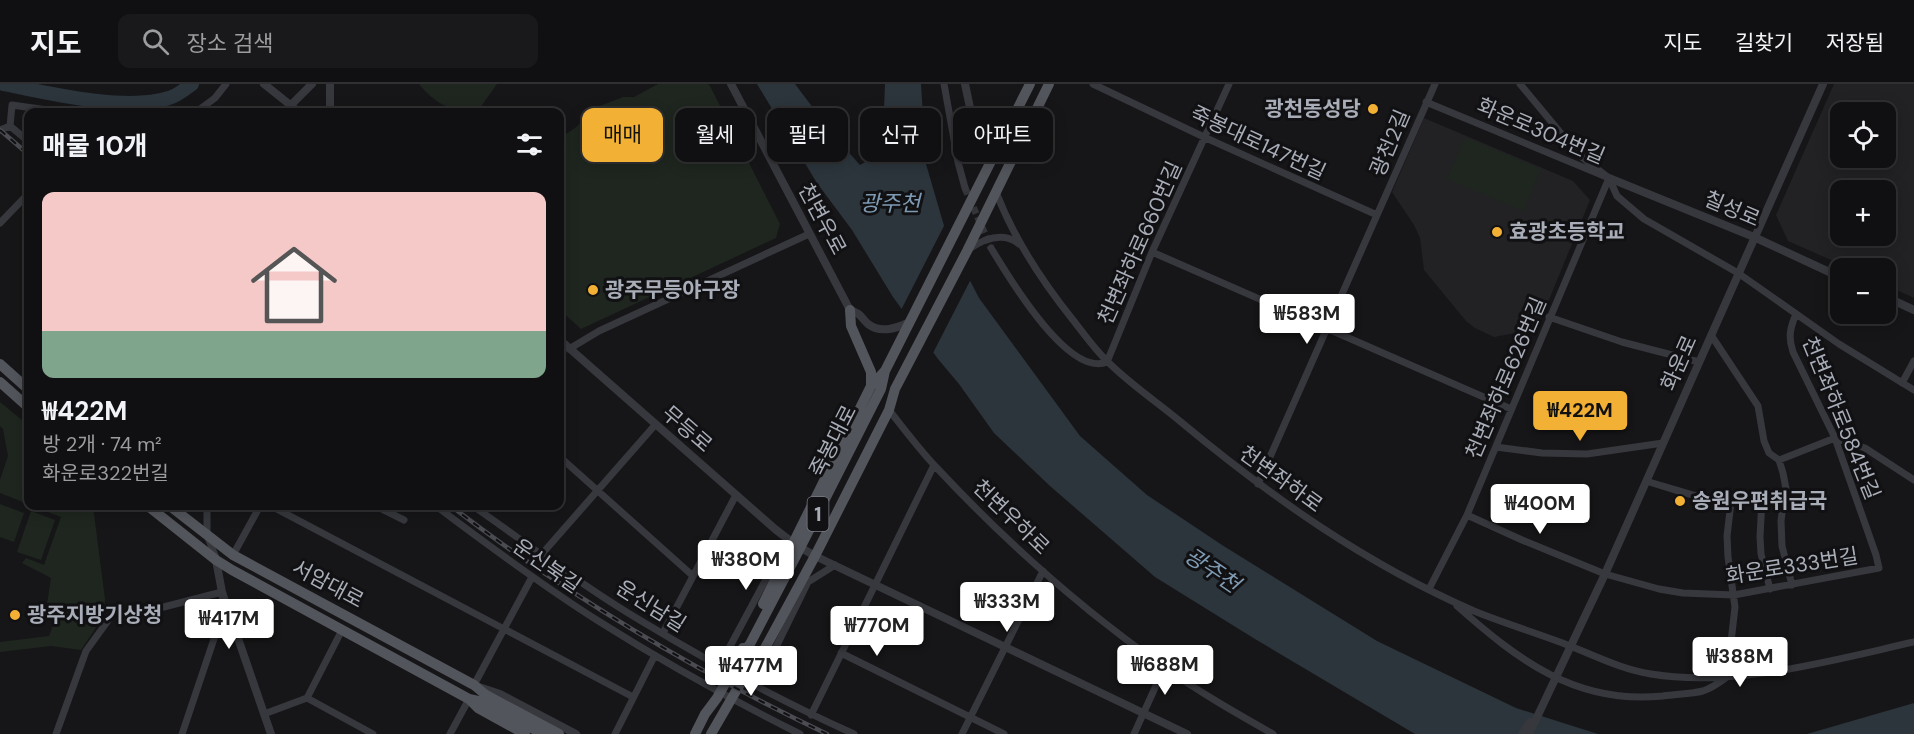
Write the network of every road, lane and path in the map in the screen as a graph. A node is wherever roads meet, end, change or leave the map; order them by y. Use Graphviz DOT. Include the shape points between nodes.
graph roads {
  1 [pos="226,84"];
  2 [pos="264,84"];
  3 [pos="312,84"];
  4 [pos="330,84"];
  5 [pos="731,84"];
  6 [pos="944,84"];
  7 [pos="965,84"];
  8 [pos="1030,84"];
  9 [pos="1049,84"];
  10 [pos="1094,84"];
  11 [pos="1229,84"];
  12 [pos="1435,84"];
  13 [pos="1520,84"];
  14 [pos="1823,84"];
  15 [pos="1426,102"];
  16 [pos="291,105"];
  17 [pos="33,108"];
  18 [pos="201,108"];
  19 [pos="294,108"];
  20 [pos="330,108"];
  21 [pos="10,126"];
  22 [pos="0,130"];
  23 [pos="24,138"];
  24 [pos="1206,138"];
  25 [pos="988,167"];
  26 [pos="1609,178"];
  27 [pos="965,188"];
  28 [pos="996,192"];
  29 [pos="24,198"];
  30 [pos="1377,215"];
  31 [pos="0,223"];
  32 [pos="809,234"];
  33 [pos="1754,237"];
  34 [pos="1021,246"];
  35 [pos="991,248"];
  36 [pos="967,251"];
  37 [pos="1152,252"];
  38 [pos="1830,272"];
  39 [pos="1738,273"];
  40 [pos="1896,302"];
  41 [pos="850,310"];
  42 [pos="1914,310"];
  43 [pos="1796,314"];
  44 [pos="1549,317"];
  45 [pos="910,322"];
  46 [pos="1328,329"];
  47 [pos="1710,335"];
  48 [pos="564,344"];
  49 [pos="569,349"];
  50 [pos="1914,361"];
  51 [pos="1107,362"];
  52 [pos="1699,362"];
  53 [pos="0,364"];
  54 [pos="885,371"];
  55 [pos="0,382"];
  56 [pos="1902,383"];
  57 [pos="24,385"];
  58 [pos="871,386"];
  59 [pos="895,389"];
  60 [pos="1914,390"];
  61 [pos="24,403"];
  62 [pos="1511,409"];
  63 [pos="889,410"];
  64 [pos="655,425"];
  65 [pos="1835,438"];
  66 [pos="1663,443"];
  67 [pos="1496,447"];
  68 [pos="1779,460"];
  69 [pos="564,461"];
  70 [pos="934,465"];
  71 [pos="1914,480"];
  72 [pos="1646,481"];
  73 [pos="1258,484"];
  74 [pos="598,491"];
  75 [pos="1787,494"];
  76 [pos="736,495"];
  77 [pos="1762,499"];
  78 [pos="1731,502"];
  79 [pos="153,510"];
  80 [pos="175,510"];
  81 [pos="207,510"];
  82 [pos="258,510"];
  83 [pos="279,510"];
  84 [pos="384,510"];
  85 [pos="441,510"];
  86 [pos="479,510"];
  87 [pos="1467,515"];
  88 [pos="404,520"];
  89 [pos="207,535"];
  90 [pos="793,543"];
  91 [pos="233,555"];
  92 [pos="541,555"];
  93 [pos="815,556"];
  94 [pos="216,560"];
  95 [pos="835,565"];
  96 [pos="1879,568"];
  97 [pos="1043,571"];
  98 [pos="1605,574"];
  99 [pos="693,576"];
  100 [pos="532,577"];
  101 [pos="875,584"];
  102 [pos="1792,585"];
  103 [pos="1770,588"];
  104 [pos="1429,589"];
  105 [pos="222,592"];
  106 [pos="1734,595"];
  107 [pos="1450,600"];
  108 [pos="504,629"];
  109 [pos="342,630"];
  110 [pos="663,633"];
  111 [pos="1914,641"];
  112 [pos="1570,645"];
  113 [pos="1006,648"];
  114 [pos="742,653"];
  115 [pos="841,653"];
  116 [pos="655,655"];
  117 [pos="754,660"];
  118 [pos="720,665"];
  119 [pos="1164,668"];
  120 [pos="1727,677"];
  121 [pos="474,685"];
  122 [pos="757,686"];
  123 [pos="633,697"];
  124 [pos="307,698"];
  125 [pos="484,698"];
  126 [pos="717,698"];
  127 [pos="469,699"];
  128 [pos="1543,704"];
  129 [pos="729,705"];
  130 [pos="264,714"];
  131 [pos="1144,714"];
  132 [pos="811,715"];
  133 [pos="971,717"];
  134 [pos="56,734"];
  135 [pos="182,734"];
  136 [pos="271,734"];
  137 [pos="373,734"];
  138 [pos="450,734"];
  139 [pos="525,734"];
  140 [pos="543,734"];
  141 [pos="559,734"];
  142 [pos="576,734"];
  143 [pos="615,734"];
  144 [pos="695,734"];
  145 [pos="703,734"];
  146 [pos="711,734"];
  147 [pos="719,734"];
  148 [pos="800,734"];
  149 [pos="854,734"];
  150 [pos="962,734"];
  151 [pos="1004,734"];
  152 [pos="1134,734"];
  153 [pos="1187,734"];
  154 [pos="1273,734"];
  155 [pos="1522,734"];
  156 [pos="1529,734"];
  157 [pos="1536,734"];
  1 -- 18 [label="street"];
  2 -- 16 [label="street"];
  3 -- 16 [label="street"];
  4 -- 20 [label="street"];
  5 -- 32 [label="street, 천변우로"];
  6 -- 27 [label="street"];
  7 -- 25 [label="street"];
  8 -- 25 [label="main road, 1"];
  9 -- 28 [label="main road, 1"];
  10 -- 24 [label="street, 죽봉대로147번길"];
  11 -- 24 [label="street, 천변좌하로660번길"];
  12 -- 15 [label="street, 광천2길"];
  13 -- 26 [label="street, 화운로304번길" via="1580,155"];
  14 -- 33 [label="street, 화운로"];
  15 -- 26 [label="street, 화운로304번길"];
  15 -- 30 [label="street, 광천2길"];
  16 -- 19 [label="street"];
  17 -- 21 [label="street" via="12,105"];
  21 -- 22 [label="street"];
  21 -- 23 [label="street"];
  24 -- 30 [label="street, 죽봉대로147번길"];
  24 -- 37 [label="street, 천변좌하로660번길"];
  25 -- 45 [label="main road, 죽봉대로 / 1"];
  26 -- 33 [label="street, 칠성로"];
  26 -- 39 [label="street, 화운로304번길" via="1617,196 1644,219"];
  26 -- 44 [label="street, 천변좌하로626번길"];
  28 -- 34 [label="street, 천변좌하로"];
  28 -- 36 [label="main road, 1"];
  29 -- 31 [label="street"];
  30 -- 46 [label="street, 광천2길"];
  32 -- 41 [label="street, 천변우로"];
  32 -- 49 [label="street" via="599,331"];
  33 -- 38 [label="street, 칠성로"];
  33 -- 39 [label="street, 화운로"];
  34 -- 36 [label="street" via="992,237"];
  34 -- 51 [label="street, 천변좌하로" via="1054,296"];
  35 -- 51 [label="street, 천변좌하로" via="1021,297 1047,329 1089,362"];
  36 -- 59 [label="main road, 1"];
  37 -- 46 [label="street"];
  37 -- 51 [label="street, 천변좌하로660번길"];
  39 -- 43 [label="street, 화운로304번길"];
  39 -- 47 [label="street, 화운로"];
  40 -- 42 [label="street"];
  41 -- 45 [label="street, 천변우로" via="882,329"];
  41 -- 58 [label="main road" via="850,326 871,372"];
  43 -- 56 [label="street, 화운로304번길"];
  43 -- 65 [label="street, 천변좌하로584번길" via="1789,337 1793,352"];
  44 -- 52 [label="street"];
  44 -- 62 [label="street, 천변좌하로626번길"];
  45 -- 54 [label="main road, 죽봉대로 / 1"];
  46 -- 62 [label="street"];
  46 -- 73 [label="street, 광천2길"];
  47 -- 52 [label="street, 화운로"];
  47 -- 68 [label="street" via="1758,406 1764,441 1769,453"];
  48 -- 49 [label="street, 무등로"];
  49 -- 64 [label="street, 무등로"];
  50 -- 56 [label="street"];
  51 -- 73 [label="street, 천변좌하로"];
  52 -- 66 [label="street, 화운로"];
  53 -- 57 [label="main road"];
  54 -- 58 [label="main road"];
  54 -- 114 [label="main road, 죽봉대로 / 1" via="881,389 806,537"];
  55 -- 61 [label="main road"];
  56 -- 60 [label="street, 화운로304번길"];
  58 -- 90 [label="main road"];
  59 -- 63 [label="main road"];
  59 -- 117 [label="main road, 죽봉대로 / 1" via="882,403 756,647"];
  62 -- 67 [label="street, 천변좌하로626번길"];
  63 -- 70 [label="street, 천변우하로"];
  63 -- 93 [label="main road"];
  64 -- 74 [label="street"];
  64 -- 76 [label="street, 무등로"];
  65 -- 68 [label="street"];
  65 -- 71 [label="street" via="1865,448"];
  65 -- 96 [label="street, 천변좌하로584번길"];
  66 -- 67 [label="street" via="1587,454"];
  66 -- 72 [label="street, 화운로"];
  67 -- 87 [label="street, 천변좌하로626번길"];
  68 -- 75 [label="street"];
  69 -- 74 [label="street"];
  70 -- 97 [label="street, 천변우하로"];
  70 -- 101 [label="street"];
  72 -- 78 [label="street"];
  72 -- 98 [label="street, 화운로"];
  73 -- 104 [label="street, 천변좌하로" via="1322,528"];
  74 -- 92 [label="street"];
  74 -- 99 [label="street"];
  75 -- 77 [label="street"];
  75 -- 102 [label="street" via="1781,533"];
  76 -- 90 [label="street, 무등로"];
  76 -- 99 [label="street"];
  77 -- 78 [label="street"];
  77 -- 103 [label="street" via="1761,554"];
  78 -- 106 [label="street" via="1727,536"];
  79 -- 94 [label="main road, 서암대로"];
  80 -- 89 [label="main road, 서암대로"];
  81 -- 89 [label="street"];
  82 -- 91 [label="street"];
  83 -- 108 [label="street"];
  84 -- 88 [label="street"];
  85 -- 100 [label="street, 운신북길"];
  86 -- 92 [label="street, 운신남길"];
  87 -- 98 [label="street, 화운로333번길"];
  87 -- 104 [label="street, 천변좌하로626번길"];
  89 -- 91 [label="main road, 서암대로"];
  89 -- 94 [label="street"];
  90 -- 93 [label="street, 무등로"];
  90 -- 114 [label="main road" via="743,641"];
  90 -- 118 [label="street" via="775,551 773,566"];
  91 -- 121 [label="main road, 서암대로"];
  92 -- 110 [label="street, 운신남길"];
  93 -- 95 [label="street, 무등로"];
  93 -- 117 [label="main road" via="764,650"];
  94 -- 105 [label="street"];
  94 -- 109 [label="main road, 서암대로"];
  95 -- 101 [label="street, 무등로"];
  95 -- 122 [label="street" via="808,582"];
  96 -- 102 [label="street, 화운로333번길"];
  97 -- 113 [label="street"];
  97 -- 119 [label="street, 천변우하로"];
  98 -- 106 [label="street, 화운로333번길" via="1683,593"];
  98 -- 112 [label="street, 화운로"];
  99 -- 110 [label="street"];
  100 -- 108 [label="street"];
  100 -- 116 [label="street, 운신북길"];
  101 -- 113 [label="street, 무등로"];
  101 -- 115 [label="street"];
  102 -- 103 [label="street, 화운로333번길"];
  103 -- 106 [label="street, 화운로333번길"];
  104 -- 107 [label="street, 천변좌하로"];
  105 -- 130 [label="street"];
  105 -- 134 [label="street" via="153,610 112,615 86,651"];
  105 -- 135 [label="street" via="223,609"];
  106 -- 120 [label="street" via="1736,607"];
  107 -- 112 [label="street, 천변좌하로"];
  107 -- 120 [label="street, 천변좌하로" via="1522,658 1548,675 1589,691 1618,697 1650,697 1704,690"];
  108 -- 121 [label="street"];
  108 -- 123 [label="street"];
  109 -- 124 [label="street, 서암대로"];
  109 -- 127 [label="main road, 서암대로"];
  110 -- 118 [label="street, 운신남길"];
  111 -- 120 [label="street, 천변좌하로" via="1816,663"];
  112 -- 120 [label="street, 천변좌하로" via="1651,674"];
  112 -- 128 [label="street, 화운로"];
  113 -- 131 [label="street, 무등로"];
  113 -- 133 [label="street"];
  114 -- 126 [label="main road, 1"];
  115 -- 132 [label="street"];
  115 -- 133 [label="street"];
  116 -- 123 [label="street"];
  116 -- 148 [label="street, 운신북길"];
  117 -- 129 [label="main road, 1"];
  118 -- 122 [label="street, 운신남길"];
  119 -- 131 [label="street"];
  119 -- 154 [label="street, 천변우하로"];
  121 -- 125 [label="main road, 서암대로"];
  121 -- 142 [label="street, 서암대로" via="500,694"];
  122 -- 132 [label="street, 운신남길"];
  123 -- 143 [label="street"];
  124 -- 130 [label="street"];
  124 -- 137 [label="street"];
  125 -- 127 [label="main road, 서암대로"];
  125 -- 140 [label="main road"];
  125 -- 141 [label="main road"];
  126 -- 144 [label="main road"];
  126 -- 145 [label="main road, 1"];
  127 -- 138 [label="street"];
  127 -- 139 [label="main road"];
  128 -- 155 [label="street"];
  128 -- 156 [label="street"];
  128 -- 157 [label="street"];
  129 -- 146 [label="main road, 1"];
  129 -- 147 [label="main road"];
  130 -- 136 [label="street"];
  131 -- 152 [label="street"];
  131 -- 153 [label="street, 무등로"];
  132 -- 149 [label="street, 운신남길"];
  133 -- 150 [label="street"];
  133 -- 151 [label="street"];
}
